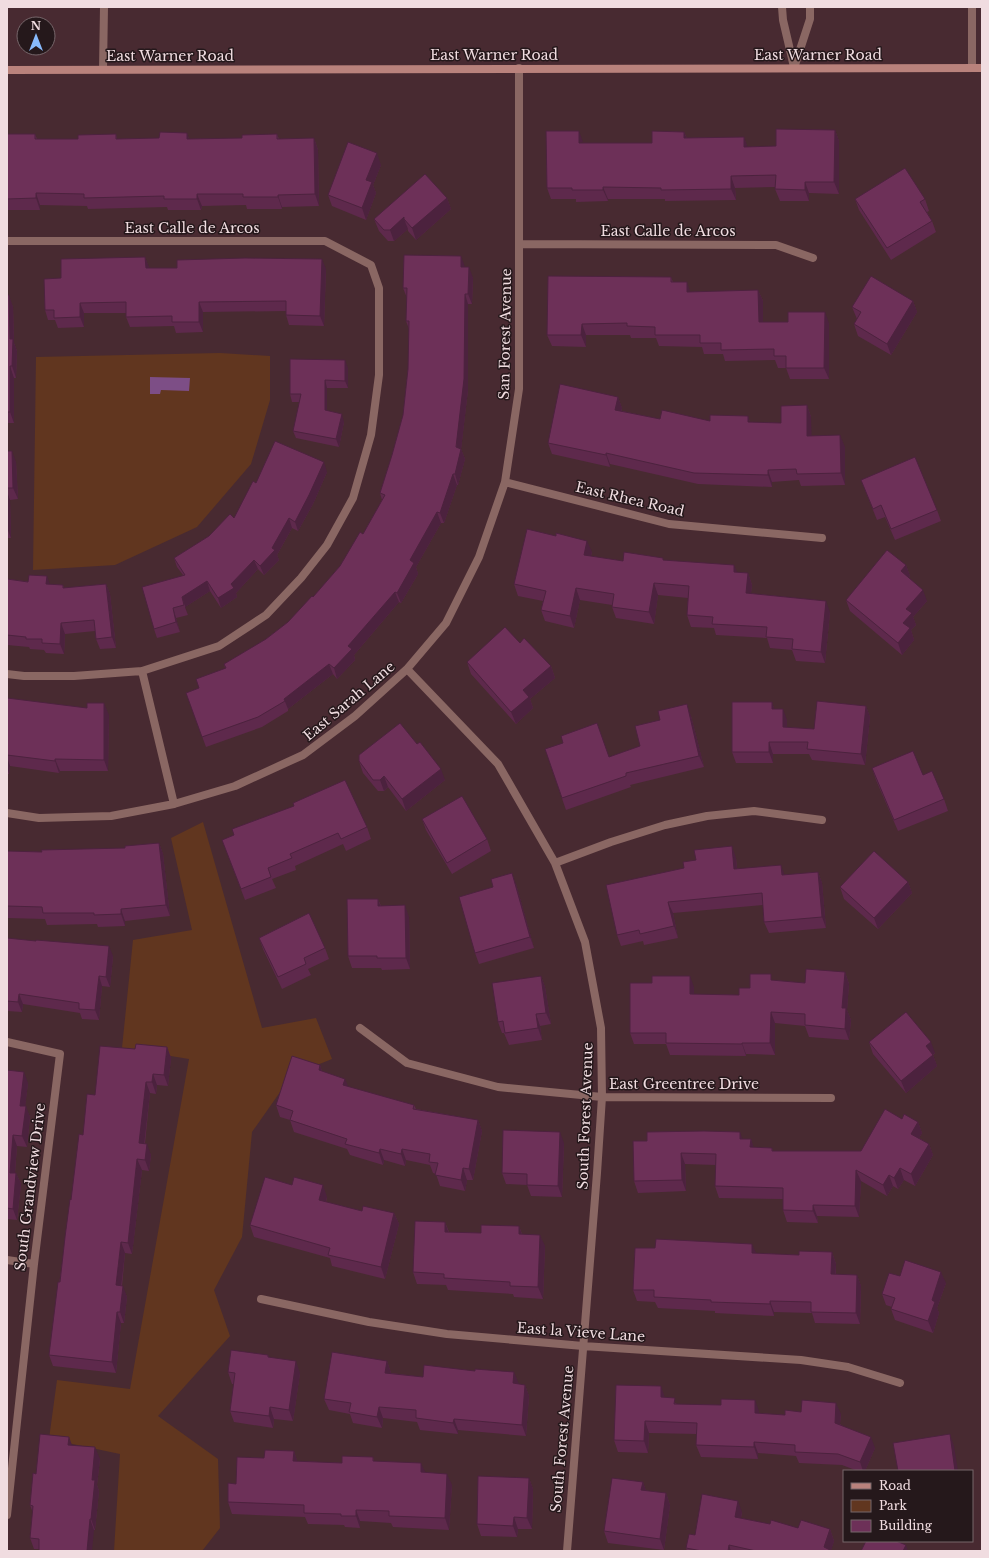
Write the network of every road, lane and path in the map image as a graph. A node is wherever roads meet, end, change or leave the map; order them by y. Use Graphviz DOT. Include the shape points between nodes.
graph roads {
  1 [pos="104,7"];
  2 [pos="782,7"];
  3 [pos="810,7"];
  4 [pos="972,7"];
  5 [pos="519,68"];
  6 [pos="794,68"];
  7 [pos="972,68"];
  8 [pos="982,68"];
  9 [pos="103,69"];
  10 [pos="7,70"];
  11 [pos="7,241"];
  12 [pos="519,244"];
  13 [pos="813,258"];
  14 [pos="505,482"];
  15 [pos="822,538"];
  16 [pos="407,669"];
  17 [pos="142,671"];
  18 [pos="7,674"];
  19 [pos="174,804"];
  20 [pos="7,813"];
  21 [pos="822,820"];
  22 [pos="555,863"];
  23 [pos="360,1028"];
  24 [pos="7,1042"];
  25 [pos="602,1097"];
  26 [pos="831,1098"];
  27 [pos="7,1260"];
  28 [pos="34,1264"];
  29 [pos="261,1299"];
  30 [pos="583,1346"];
  31 [pos="900,1383"];
  32 [pos="7,1515"];
  33 [pos="567,1551"];
  1 -- 9 [label="street"];
  2 -- 6 [label="street"];
  3 -- 6 [label="street" via="810,19"];
  4 -- 7 [label="street"];
  5 -- 6 [label="main road, East Warner Road"];
  5 -- 9 [label="main road, East Warner Road"];
  5 -- 12 [label="street, San Forest Avenue"];
  6 -- 7 [label="main road, East Warner Road"];
  7 -- 8 [label="main road, East Warner Road"];
  9 -- 10 [label="main road, East Warner Road"];
  11 -- 17 [label="street, East Calle de Arcos" via="325,241 372,265 379,288 379,375 372,435 353,498 327,545 301,578 266,615 219,646"];
  12 -- 13 [label="street, East Calle de Arcos" via="776,245"];
  12 -- 14 [label="street, San Forest Avenue" via="519,389"];
  14 -- 15 [label="street, East Rhea Road" via="669,524"];
  14 -- 16 [label="street, San Forest Avenue" via="480,557 446,623"];
  16 -- 19 [label="street, East Sarah Lane" via="355,716 303,755 235,786"];
  16 -- 22 [label="street, South Forest Avenue" via="498,764"];
  17 -- 18 [label="street" via="74,676"];
  17 -- 19 [label="street"];
  19 -- 20 [label="street, East Sarah Lane" via="111,816 39,818"];
  21 -- 22 [label="street" via="754,811 707,816 665,825"];
  22 -- 25 [label="street, South Forest Avenue" via="585,942 601,1028"];
  23 -- 25 [label="street, East Greentree Drive" via="407,1063 498,1087"];
  24 -- 28 [label="street, South Grandview Drive" via="60,1054"];
  25 -- 26 [label="street, East Greentree Drive"];
  25 -- 30 [label="street, South Forest Avenue"];
  27 -- 28 [label="street"];
  28 -- 32 [label="street, South Grandview Drive"];
  29 -- 30 [label="street, East la Vieve Lane" via="369,1322 447,1334"];
  30 -- 31 [label="street, East la Vieve Lane" via="801,1360 848,1367"];
  30 -- 33 [label="street, South Forest Avenue"];
}
